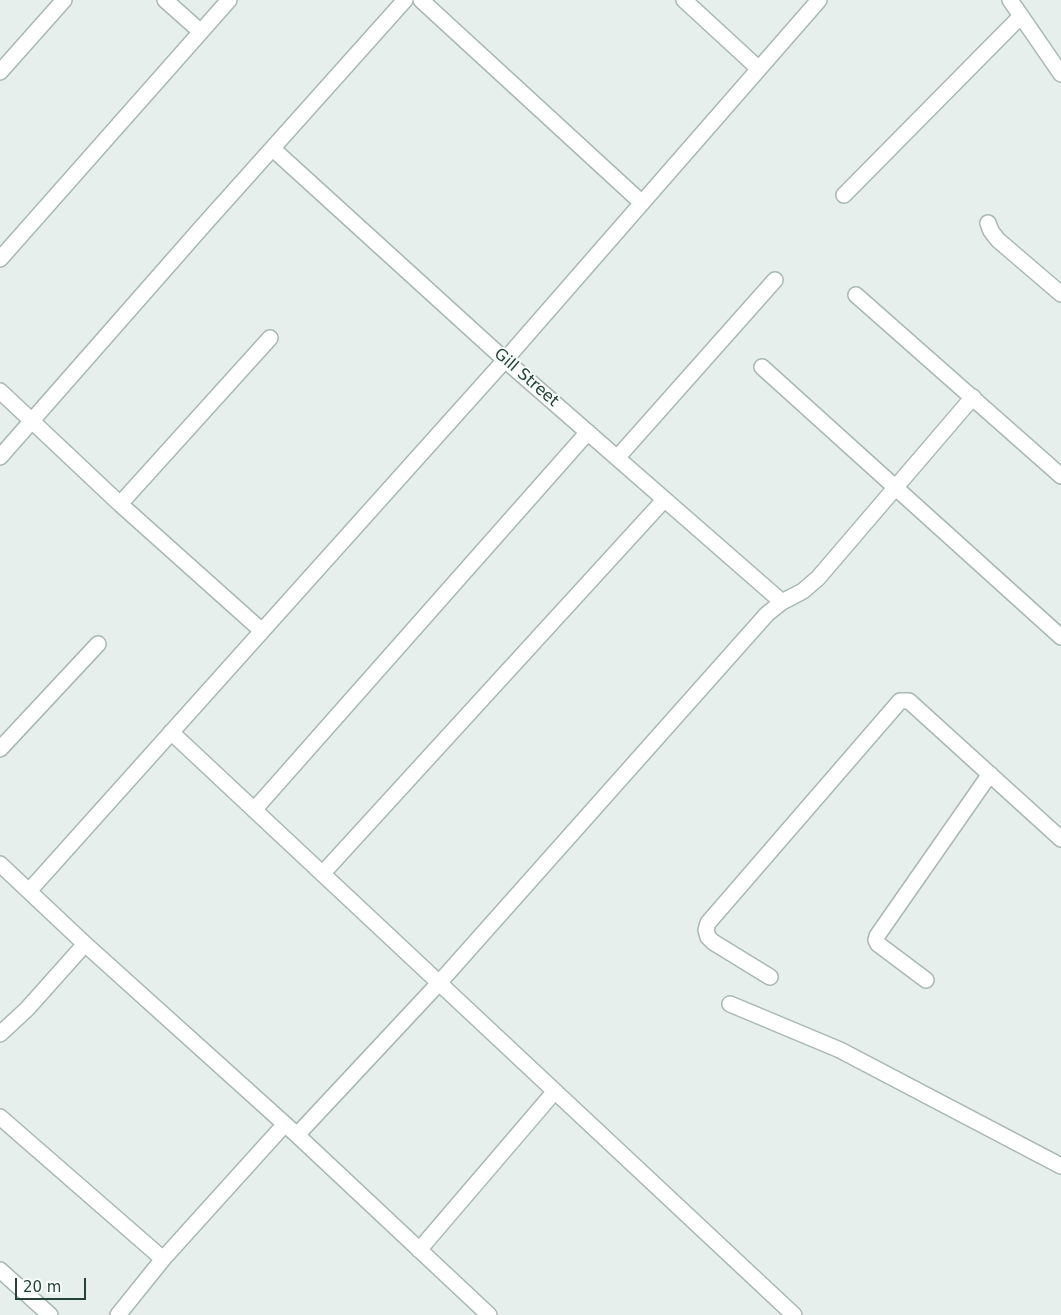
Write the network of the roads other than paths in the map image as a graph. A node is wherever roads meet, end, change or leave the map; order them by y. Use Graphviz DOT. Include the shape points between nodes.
graph roads {
  1 [pos="64,0"];
  2 [pos="165,0"];
  3 [pos="229,0"];
  4 [pos="405,0"];
  5 [pos="421,0"];
  6 [pos="684,0"];
  7 [pos="819,0"];
  8 [pos="1010,0"];
  9 [pos="1021,16"];
  10 [pos="202,32"];
  11 [pos="759,69"];
  12 [pos="0,72"];
  13 [pos="1061,74"];
  14 [pos="273,150"];
  15 [pos="844,195"];
  16 [pos="642,203"];
  17 [pos="988,223"];
  18 [pos="0,259"];
  19 [pos="775,280"];
  20 [pos="1061,294"];
  21 [pos="856,295"];
  22 [pos="270,338"];
  23 [pos="505,360"];
  24 [pos="762,368"];
  25 [pos="0,391"];
  26 [pos="973,397"];
  27 [pos="32,421"];
  28 [pos="588,432"];
  29 [pos="0,457"];
  30 [pos="617,458"];
  31 [pos="1061,476"];
  32 [pos="897,488"];
  33 [pos="664,500"];
  34 [pos="120,504"];
  35 [pos="782,602"];
  36 [pos="262,631"];
  37 [pos="1061,637"];
  38 [pos="98,644"];
  39 [pos="171,732"];
  40 [pos="0,749"];
  41 [pos="990,774"];
  42 [pos="254,810"];
  43 [pos="1061,839"];
  44 [pos="0,864"];
  45 [pos="322,874"];
  46 [pos="29,891"];
  47 [pos="85,944"];
  48 [pos="770,977"];
  49 [pos="926,980"];
  50 [pos="439,983"];
  51 [pos="730,1004"];
  52 [pos="0,1034"];
  53 [pos="555,1091"];
  54 [pos="0,1117"];
  55 [pos="285,1124"];
  56 [pos="297,1135"];
  57 [pos="1061,1166"];
  58 [pos="419,1250"];
  59 [pos="163,1259"];
  60 [pos="0,1270"];
  61 [pos="50,1315"];
  62 [pos="118,1315"];
  63 [pos="489,1315"];
  64 [pos="794,1315"];
  1 -- 12 [label="street"];
  2 -- 10 [label="street"];
  3 -- 10 [label="street"];
  4 -- 14 [label="street"];
  5 -- 16 [label="street"];
  6 -- 11 [label="street"];
  7 -- 11 [label="street"];
  8 -- 9 [label="street"];
  9 -- 13 [label="street"];
  9 -- 15 [label="street"];
  10 -- 18 [label="street"];
  11 -- 16 [label="street"];
  14 -- 23 [label="street, Gill Street"];
  14 -- 27 [label="street"];
  16 -- 23 [label="street"];
  17 -- 20 [label="street" via="998,240"];
  19 -- 30 [label="street"];
  21 -- 26 [label="street"];
  22 -- 34 [label="street"];
  23 -- 28 [label="street, Gill Street"];
  23 -- 36 [label="street"];
  24 -- 32 [label="street"];
  25 -- 27 [label="street"];
  26 -- 31 [label="street"];
  26 -- 32 [label="street"];
  27 -- 29 [label="street"];
  27 -- 34 [label="street"];
  28 -- 30 [label="street, Gill Street"];
  28 -- 42 [label="street"];
  30 -- 33 [label="street, Gill Street"];
  32 -- 35 [label="street" via="818,578"];
  32 -- 37 [label="street"];
  33 -- 35 [label="street, Gill Street"];
  33 -- 45 [label="street"];
  34 -- 36 [label="street"];
  35 -- 50 [label="street" via="767,614"];
  36 -- 39 [label="street"];
  38 -- 40 [label="street"];
  39 -- 42 [label="street"];
  39 -- 46 [label="street"];
  41 -- 43 [label="street"];
  41 -- 48 [label="street" via="909,701 900,701 708,923 706,930 713,942"];
  41 -- 49 [label="street" via="877,936 878,944"];
  42 -- 45 [label="street"];
  44 -- 46 [label="street"];
  45 -- 50 [label="street"];
  46 -- 47 [label="street"];
  47 -- 52 [label="street" via="28,1009"];
  47 -- 55 [label="street"];
  50 -- 53 [label="street"];
  50 -- 56 [label="street"];
  51 -- 57 [label="street" via="840,1050"];
  53 -- 58 [label="street"];
  53 -- 64 [label="street"];
  54 -- 59 [label="street"];
  55 -- 56 [label="street"];
  55 -- 59 [label="street"];
  56 -- 58 [label="street"];
  58 -- 63 [label="street"];
  59 -- 62 [label="street"];
  60 -- 61 [label="street"];
}
